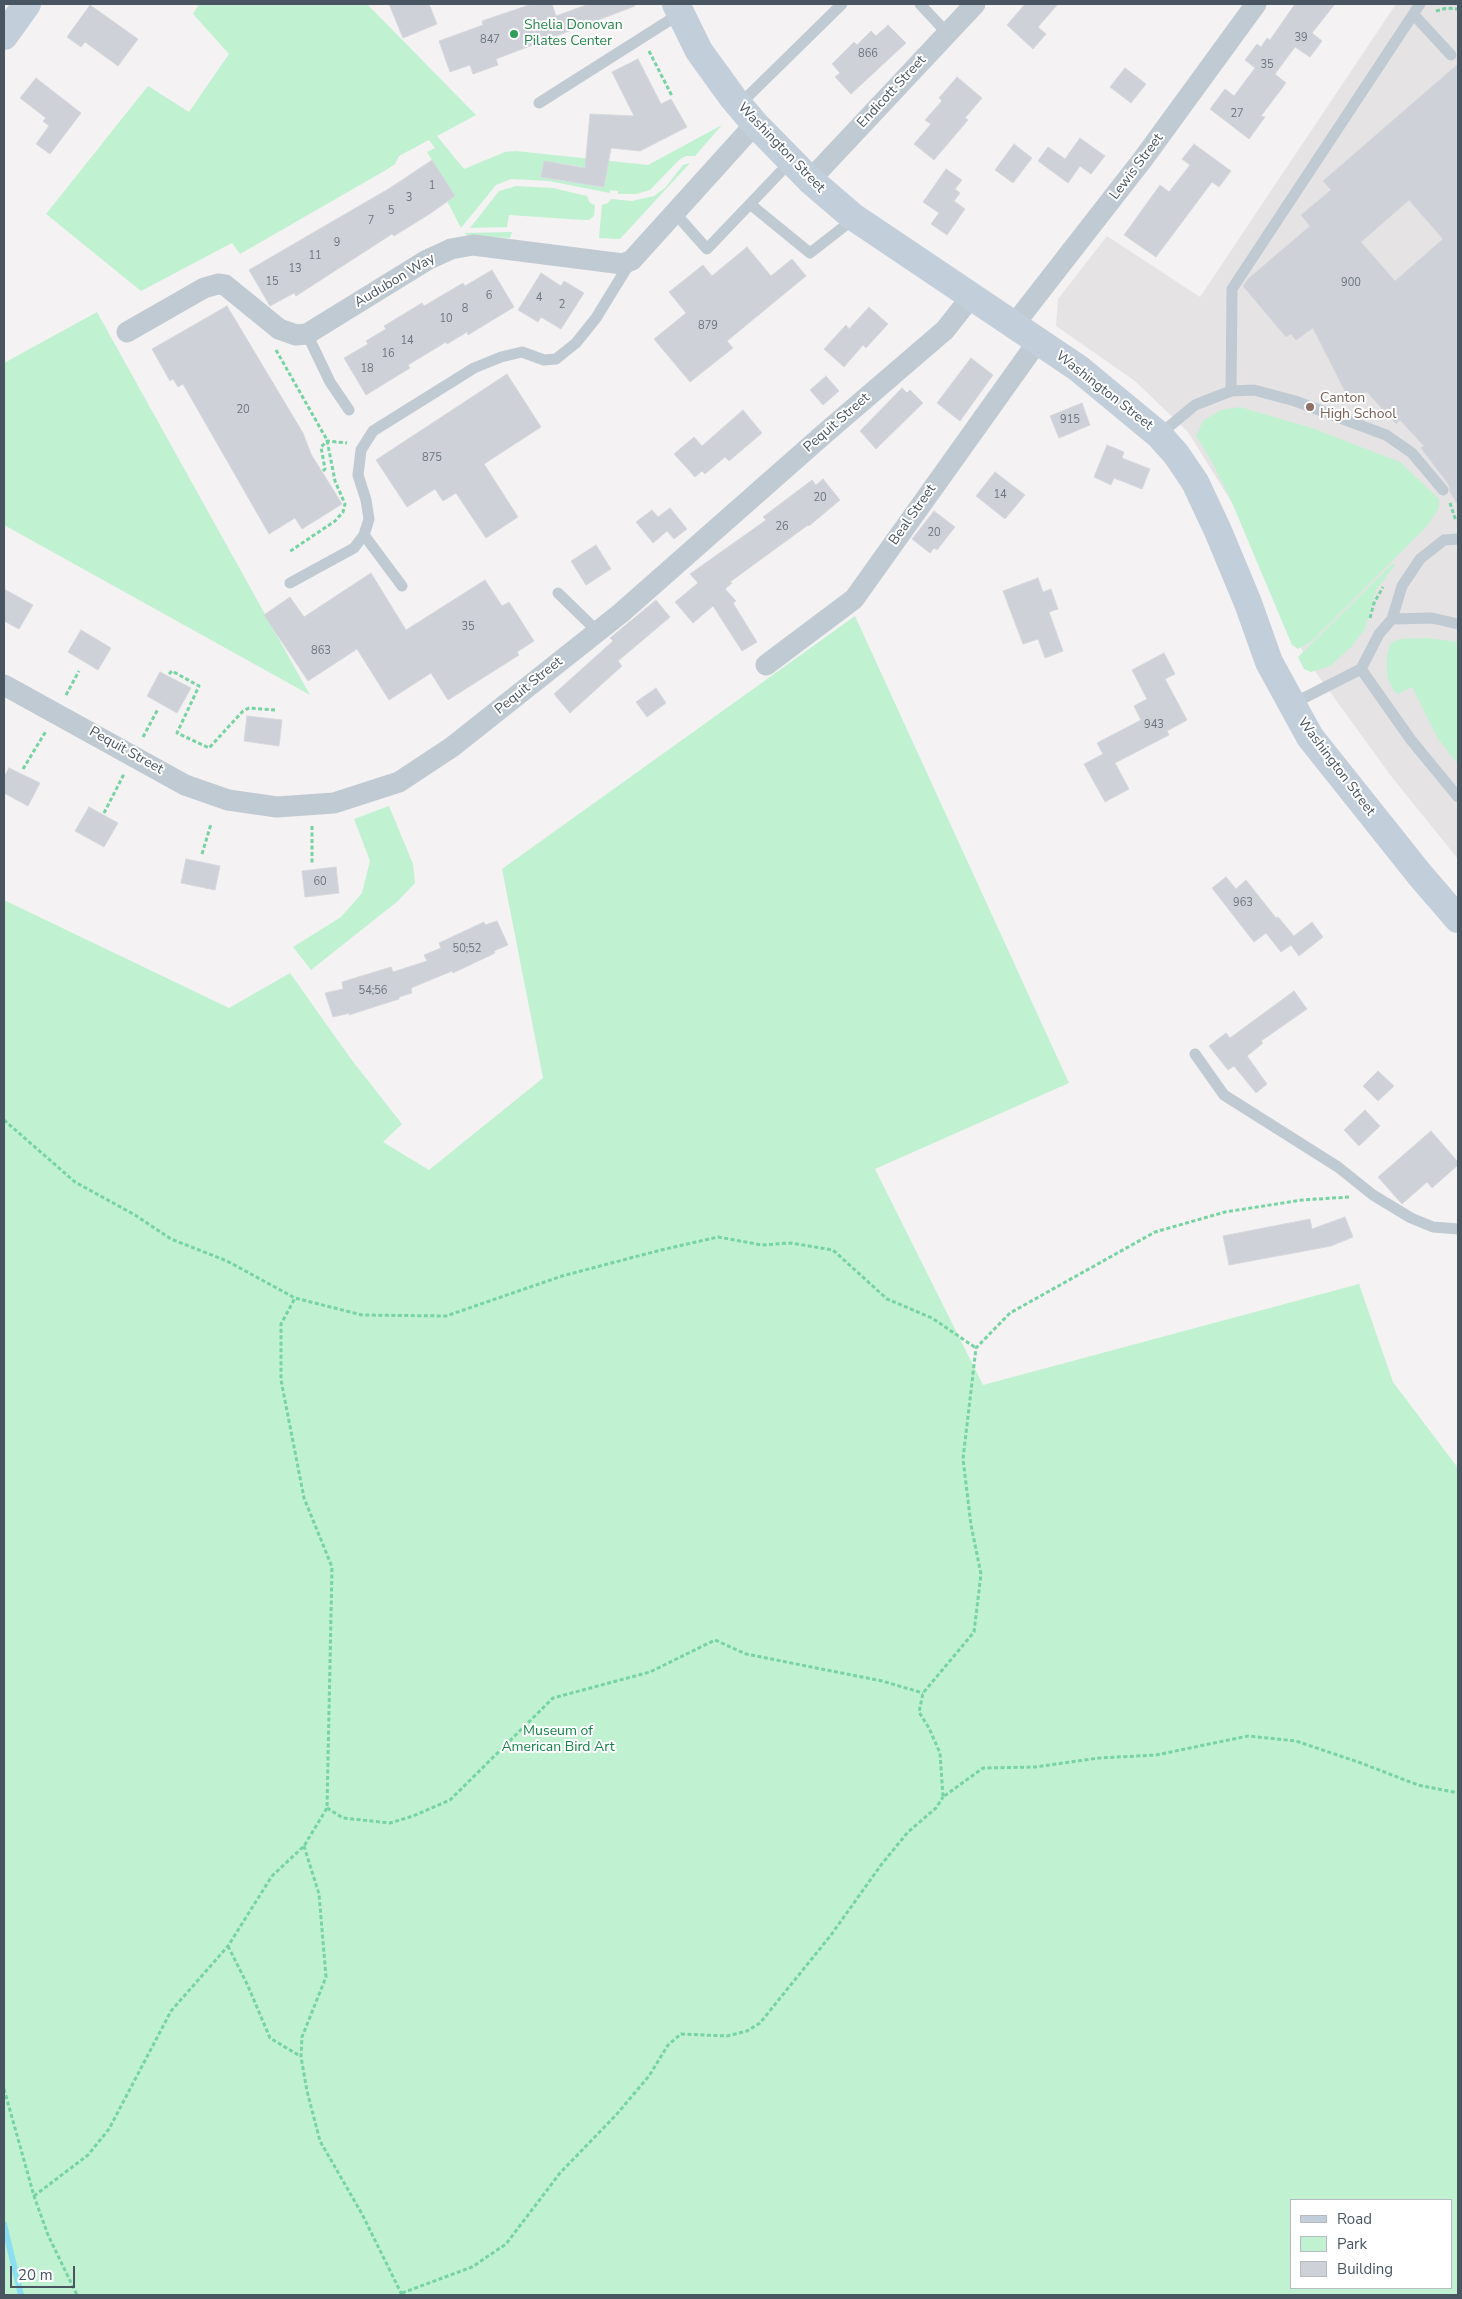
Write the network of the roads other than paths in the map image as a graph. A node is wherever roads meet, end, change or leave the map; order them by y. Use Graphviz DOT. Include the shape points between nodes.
graph roads {
  1 [pos="27,4"];
  2 [pos="842,4"];
  3 [pos="920,4"];
  4 [pos="975,4"];
  5 [pos="1256,4"];
  6 [pos="1420,4"];
  7 [pos="678,7"];
  8 [pos="1414,15"];
  9 [pos="947,33"];
  10 [pos="4,36"];
  11 [pos="1451,55"];
  12 [pos="539,103"];
  13 [pos="747,115"];
  14 [pos="791,161"];
  15 [pos="810,180"];
  16 [pos="750,204"];
  17 [pos="674,212"];
  18 [pos="855,218"];
  19 [pos="632,260"];
  20 [pos="971,298"];
  21 [pos="1013,326"];
  22 [pos="127,332"];
  23 [pos="308,334"];
  24 [pos="1038,341"];
  25 [pos="1231,391"];
  26 [pos="349,410"];
  27 [pos="1160,435"];
  28 [pos="1443,490"];
  29 [pos="364,535"];
  30 [pos="1458,539"];
  31 [pos="290,583"];
  32 [pos="402,586"];
  33 [pos="558,593"];
  34 [pos="1392,619"];
  35 [pos="1458,624"];
  36 [pos="597,631"];
  37 [pos="766,665"];
  38 [pos="1361,669"];
  39 [pos="4,685"];
  40 [pos="1291,704"];
  41 [pos="1458,797"];
  42 [pos="1458,919"];
  43 [pos="1195,1054"];
  44 [pos="1458,1229"];
  1 -- 10 [label="main road"];
  2 -- 13 [label="lane"];
  3 -- 9 [label="lane"];
  4 -- 9 [label="street, Endicott Street"];
  5 -- 21 [label="street, Lewis Street" via="1143,159"];
  6 -- 8 [label="lane"];
  7 -- 12 [label="lane" via="642,37"];
  7 -- 13 [label="main road, Washington Street" via="699,51"];
  8 -- 11 [label="lane"];
  8 -- 25 [label="lane" via="1232,289"];
  9 -- 15 [label="street, Endicott Street"];
  13 -- 14 [label="main road, Washington Street"];
  13 -- 17 [label="street"];
  14 -- 15 [label="main road, Washington Street"];
  14 -- 16 [label="lane"];
  15 -- 18 [label="main road, Washington Street"];
  16 -- 17 [label="lane" via="707,250"];
  16 -- 18 [label="lane" via="810,253"];
  17 -- 19 [label="street"];
  18 -- 20 [label="main road, Washington Street"];
  19 -- 23 [label="street, Audubon Way" via="617,264 473,245 452,249 427,260"];
  19 -- 29 [label="lane" via="596,318 576,344 556,359 544,360 522,352 502,356 474,368 374,431 361,450 358,474 369,519"];
  20 -- 21 [label="main road, Washington Street"];
  20 -- 36 [label="street, Pequit Street" via="945,330"];
  21 -- 24 [label="main road, Washington Street"];
  22 -- 23 [label="street" via="204,288 218,284 225,285 279,329 296,335"];
  23 -- 26 [label="lane" via="330,382"];
  24 -- 27 [label="main road, Washington Street" via="1093,380"];
  24 -- 37 [label="street, Beal Street" via="854,599"];
  25 -- 27 [label="lane" via="1195,405"];
  25 -- 28 [label="lane" via="1254,390 1295,401 1386,435 1412,453"];
  27 -- 40 [label="main road, Washington Street" via="1195,482 1248,601 1269,662"];
  29 -- 31 [label="lane" via="354,548"];
  29 -- 32 [label="lane"];
  30 -- 34 [label="lane" via="1444,540 1420,559 1402,586"];
  33 -- 36 [label="lane"];
  34 -- 35 [label="lane" via="1432,618"];
  34 -- 38 [label="lane" via="1379,634"];
  36 -- 39 [label="street, Pequit Street" via="452,748 399,782 334,803 277,807 228,800 185,784"];
  38 -- 40 [label="lane"];
  38 -- 41 [label="lane" via="1411,740"];
  40 -- 42 [label="main road, Washington Street" via="1310,737"];
  43 -- 44 [label="lane" via="1224,1095 1338,1167 1373,1195 1433,1227"];
}
